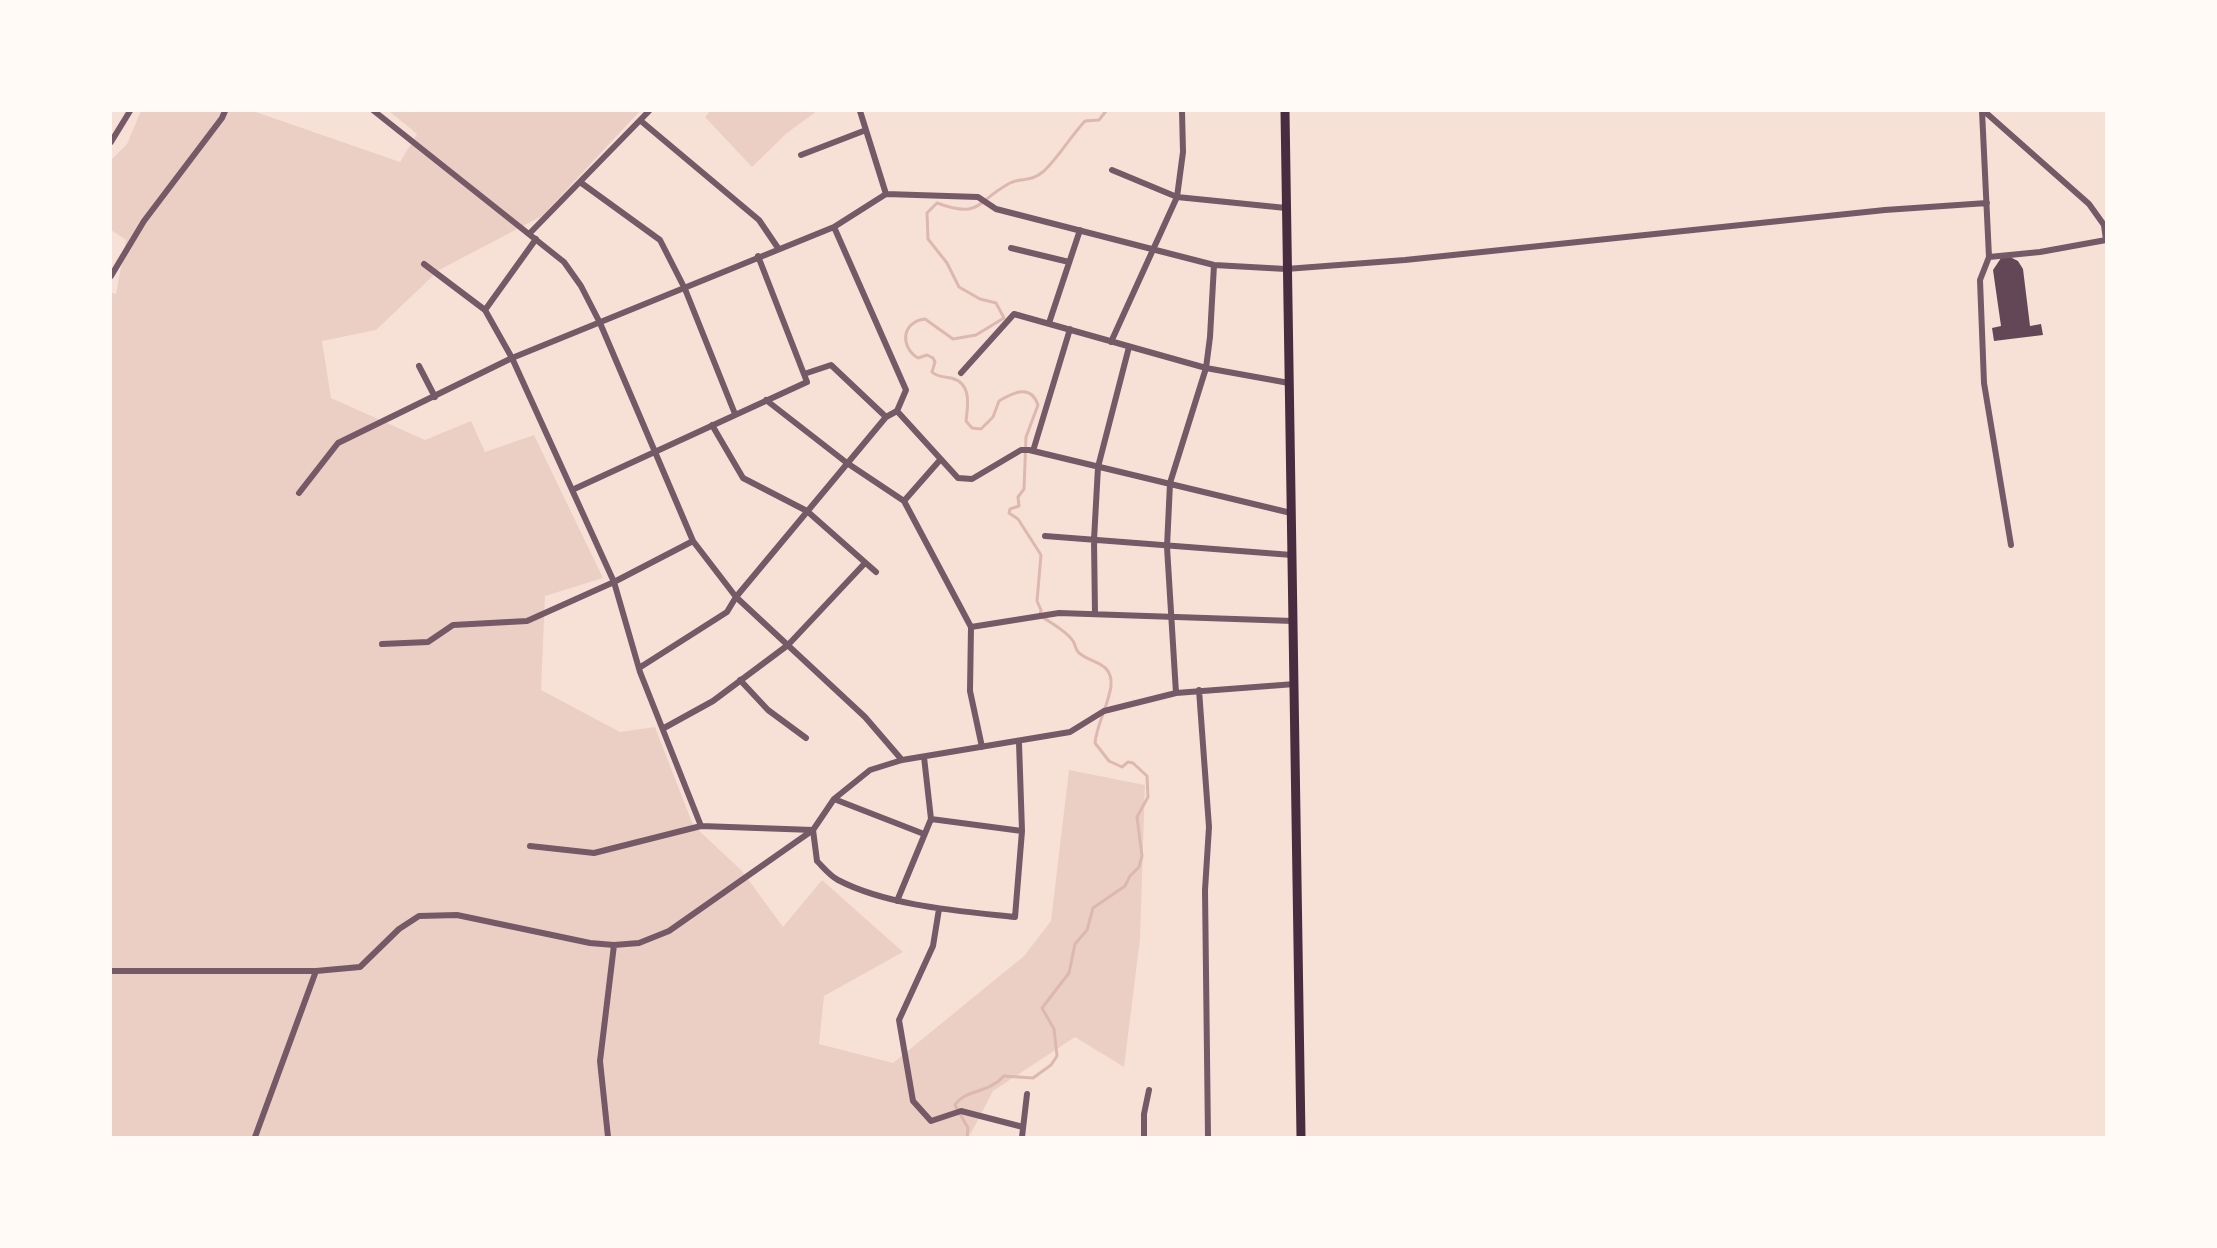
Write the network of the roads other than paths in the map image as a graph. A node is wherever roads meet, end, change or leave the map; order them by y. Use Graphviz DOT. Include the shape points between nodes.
graph roads {
  1 [pos="130,111"];
  2 [pos="225,111"];
  3 [pos="374,111"];
  4 [pos="649,111"];
  5 [pos="860,111"];
  6 [pos="1182,111"];
  7 [pos="1285,111"];
  8 [pos="1984,111"];
  9 [pos="641,121"];
  10 [pos="866,130"];
  11 [pos="111,142"];
  12 [pos="801,155"];
  13 [pos="1112,170"];
  14 [pos="580,182"];
  15 [pos="886,194"];
  16 [pos="1177,197"];
  17 [pos="1988,203"];
  18 [pos="1286,208"];
  19 [pos="834,227"];
  20 [pos="1080,230"];
  21 [pos="530,234"];
  22 [pos="536,239"];
  23 [pos="2106,240"];
  24 [pos="778,248"];
  25 [pos="1011,248"];
  26 [pos="1152,250"];
  27 [pos="759,256"];
  28 [pos="1989,256"];
  29 [pos="1069,262"];
  30 [pos="424,264"];
  31 [pos="1214,265"];
  32 [pos="1286,269"];
  33 [pos="111,276"];
  34 [pos="685,289"];
  35 [pos="485,310"];
  36 [pos="1049,323"];
  37 [pos="600,324"];
  38 [pos="1070,329"];
  39 [pos="1111,342"];
  40 [pos="1129,347"];
  41 [pos="512,358"];
  42 [pos="419,366"];
  43 [pos="1206,368"];
  44 [pos="961,373"];
  45 [pos="804,374"];
  46 [pos="1289,383"];
  47 [pos="435,397"];
  48 [pos="766,400"];
  49 [pos="897,411"];
  50 [pos="735,414"];
  51 [pos="886,417"];
  52 [pos="712,425"];
  53 [pos="1028,450"];
  54 [pos="653,453"];
  55 [pos="940,460"];
  56 [pos="847,463"];
  57 [pos="1098,467"];
  58 [pos="1170,483"];
  59 [pos="572,490"];
  60 [pos="299,493"];
  61 [pos="904,501"];
  62 [pos="807,511"];
  63 [pos="1292,513"];
  64 [pos="1045,536"];
  65 [pos="1094,540"];
  66 [pos="693,541"];
  67 [pos="2011,545"];
  68 [pos="1167,547"];
  69 [pos="1292,555"];
  70 [pos="865,563"];
  71 [pos="876,572"];
  72 [pos="614,582"];
  73 [pos="736,597"];
  74 [pos="1095,615"];
  75 [pos="1170,616"];
  76 [pos="1293,621"];
  77 [pos="971,627"];
  78 [pos="382,644"];
  79 [pos="788,645"];
  80 [pos="639,668"];
  81 [pos="740,681"];
  82 [pos="1295,684"];
  83 [pos="1199,690"];
  84 [pos="1176,693"];
  85 [pos="664,728"];
  86 [pos="806,738"];
  87 [pos="1019,742"];
  88 [pos="982,747"];
  89 [pos="924,757"];
  90 [pos="902,760"];
  91 [pos="834,799"];
  92 [pos="931,819"];
  93 [pos="701,826"];
  94 [pos="813,830"];
  95 [pos="1022,831"];
  96 [pos="924,834"];
  97 [pos="530,846"];
  98 [pos="897,900"];
  99 [pos="939,909"];
  100 [pos="614,945"];
  101 [pos="111,971"];
  102 [pos="316,971"];
  103 [pos="1149,1090"];
  104 [pos="1027,1094"];
  105 [pos="1023,1127"];
  106 [pos="255,1137"];
  107 [pos="608,1137"];
  108 [pos="1022,1137"];
  109 [pos="1144,1137"];
  110 [pos="1208,1137"];
  111 [pos="1301,1137"];
  1 -- 11 [label="street"];
  2 -- 33 [label="street" via="144,221"];
  3 -- 21 [label="street"];
  4 -- 9 [label="street"];
  5 -- 10 [label="street"];
  6 -- 16 [label="street" via="1183,152"];
  7 -- 18 [label="highway"];
  8 -- 17 [label="street"];
  8 -- 23 [label="street" via="2090,204 2104,225"];
  9 -- 14 [label="street"];
  9 -- 24 [label="street" via="759,220"];
  10 -- 12 [label="street"];
  10 -- 15 [label="street"];
  13 -- 16 [label="street"];
  14 -- 21 [label="street"];
  14 -- 34 [label="street" via="660,240"];
  15 -- 19 [label="street"];
  15 -- 20 [label="street" via="978,197 996,209"];
  16 -- 18 [label="street"];
  16 -- 26 [label="street"];
  17 -- 28 [label="street"];
  17 -- 32 [label="street"];
  18 -- 32 [label="highway"];
  19 -- 24 [label="street"];
  19 -- 49 [label="street" via="906,390"];
  20 -- 26 [label="street"];
  20 -- 29 [label="street"];
  21 -- 22 [label="street"];
  22 -- 35 [label="street"];
  22 -- 37 [label="street" via="564,262"];
  23 -- 28 [label="street"];
  24 -- 27 [label="street"];
  25 -- 29 [label="street"];
  26 -- 31 [label="street"];
  26 -- 39 [label="street"];
  27 -- 34 [label="street"];
  27 -- 45 [label="street"];
  28 -- 67 [label="street" via="1980,280 1984,383"];
  29 -- 36 [label="street"];
  30 -- 35 [label="street"];
  31 -- 32 [label="street"];
  31 -- 43 [label="street"];
  32 -- 46 [label="highway"];
  34 -- 37 [label="street"];
  34 -- 50 [label="street"];
  35 -- 41 [label="street"];
  36 -- 38 [label="street"];
  36 -- 44 [label="street" via="1014,314"];
  37 -- 41 [label="street"];
  37 -- 54 [label="street"];
  38 -- 39 [label="street"];
  38 -- 53 [label="street"];
  39 -- 40 [label="street"];
  40 -- 43 [label="street"];
  40 -- 57 [label="street"];
  41 -- 47 [label="street"];
  41 -- 59 [label="street"];
  42 -- 47 [label="street"];
  43 -- 46 [label="street"];
  43 -- 58 [label="street"];
  45 -- 48 [label="street" via="807,381"];
  45 -- 51 [label="street" via="831,365"];
  46 -- 63 [label="highway"];
  47 -- 60 [label="street" via="338,443"];
  48 -- 50 [label="street"];
  48 -- 56 [label="street"];
  49 -- 51 [label="street"];
  49 -- 55 [label="street"];
  50 -- 52 [label="street"];
  51 -- 56 [label="street"];
  52 -- 54 [label="street"];
  52 -- 62 [label="street" via="743,478"];
  53 -- 55 [label="street" via="972,479 958,478"];
  53 -- 57 [label="street"];
  54 -- 59 [label="street"];
  54 -- 66 [label="street"];
  55 -- 61 [label="street"];
  56 -- 61 [label="street"];
  56 -- 62 [label="street"];
  57 -- 58 [label="street"];
  57 -- 65 [label="street"];
  58 -- 63 [label="street"];
  58 -- 68 [label="street"];
  59 -- 72 [label="street"];
  61 -- 77 [label="street"];
  62 -- 70 [label="street"];
  62 -- 73 [label="street"];
  63 -- 69 [label="highway"];
  64 -- 65 [label="street"];
  65 -- 68 [label="street"];
  65 -- 74 [label="street"];
  66 -- 72 [label="street"];
  66 -- 73 [label="street"];
  68 -- 69 [label="street"];
  68 -- 75 [label="street"];
  69 -- 76 [label="highway"];
  70 -- 71 [label="street"];
  70 -- 79 [label="street"];
  72 -- 78 [label="street" via="527,621 453,625 428,642"];
  72 -- 80 [label="street"];
  73 -- 79 [label="street"];
  73 -- 80 [label="street" via="727,612"];
  74 -- 75 [label="street"];
  74 -- 77 [label="street" via="1059,613"];
  75 -- 76 [label="street"];
  75 -- 84 [label="street"];
  76 -- 82 [label="highway"];
  77 -- 88 [label="street" via="970,691"];
  79 -- 81 [label="street"];
  79 -- 90 [label="street" via="865,717"];
  80 -- 85 [label="street"];
  81 -- 85 [label="street"];
  81 -- 86 [label="street" via="768,710"];
  82 -- 83 [label="street"];
  82 -- 111 [label="highway"];
  83 -- 84 [label="street"];
  83 -- 110 [label="street" via="1209,827 1205,890"];
  84 -- 87 [label="street" via="1104,711 1070,732"];
  85 -- 93 [label="street"];
  87 -- 88 [label="street"];
  87 -- 95 [label="street"];
  88 -- 89 [label="street"];
  89 -- 90 [label="street"];
  89 -- 92 [label="street"];
  90 -- 91 [label="street" via="870,770"];
  91 -- 94 [label="street"];
  91 -- 96 [label="street"];
  92 -- 95 [label="street"];
  92 -- 96 [label="street"];
  93 -- 94 [label="street"];
  93 -- 97 [label="street" via="594,853"];
  94 -- 98 [label="street" via="817,861 836,879"];
  94 -- 100 [label="street" via="669,931 639,943"];
  95 -- 99 [label="street" via="1015,917"];
  96 -- 98 [label="street"];
  98 -- 99 [label="street"];
  99 -- 105 [label="street" via="933,946 899,1020 913,1101 931,1121 958,1112"];
  100 -- 102 [label="street" via="457,915 419,916 399,928 360,967"];
  100 -- 107 [label="street" via="600,1061"];
  101 -- 102 [label="street"];
  102 -- 106 [label="street"];
  103 -- 109 [label="street"];
  104 -- 105 [label="street"];
  105 -- 108 [label="street"];
}
